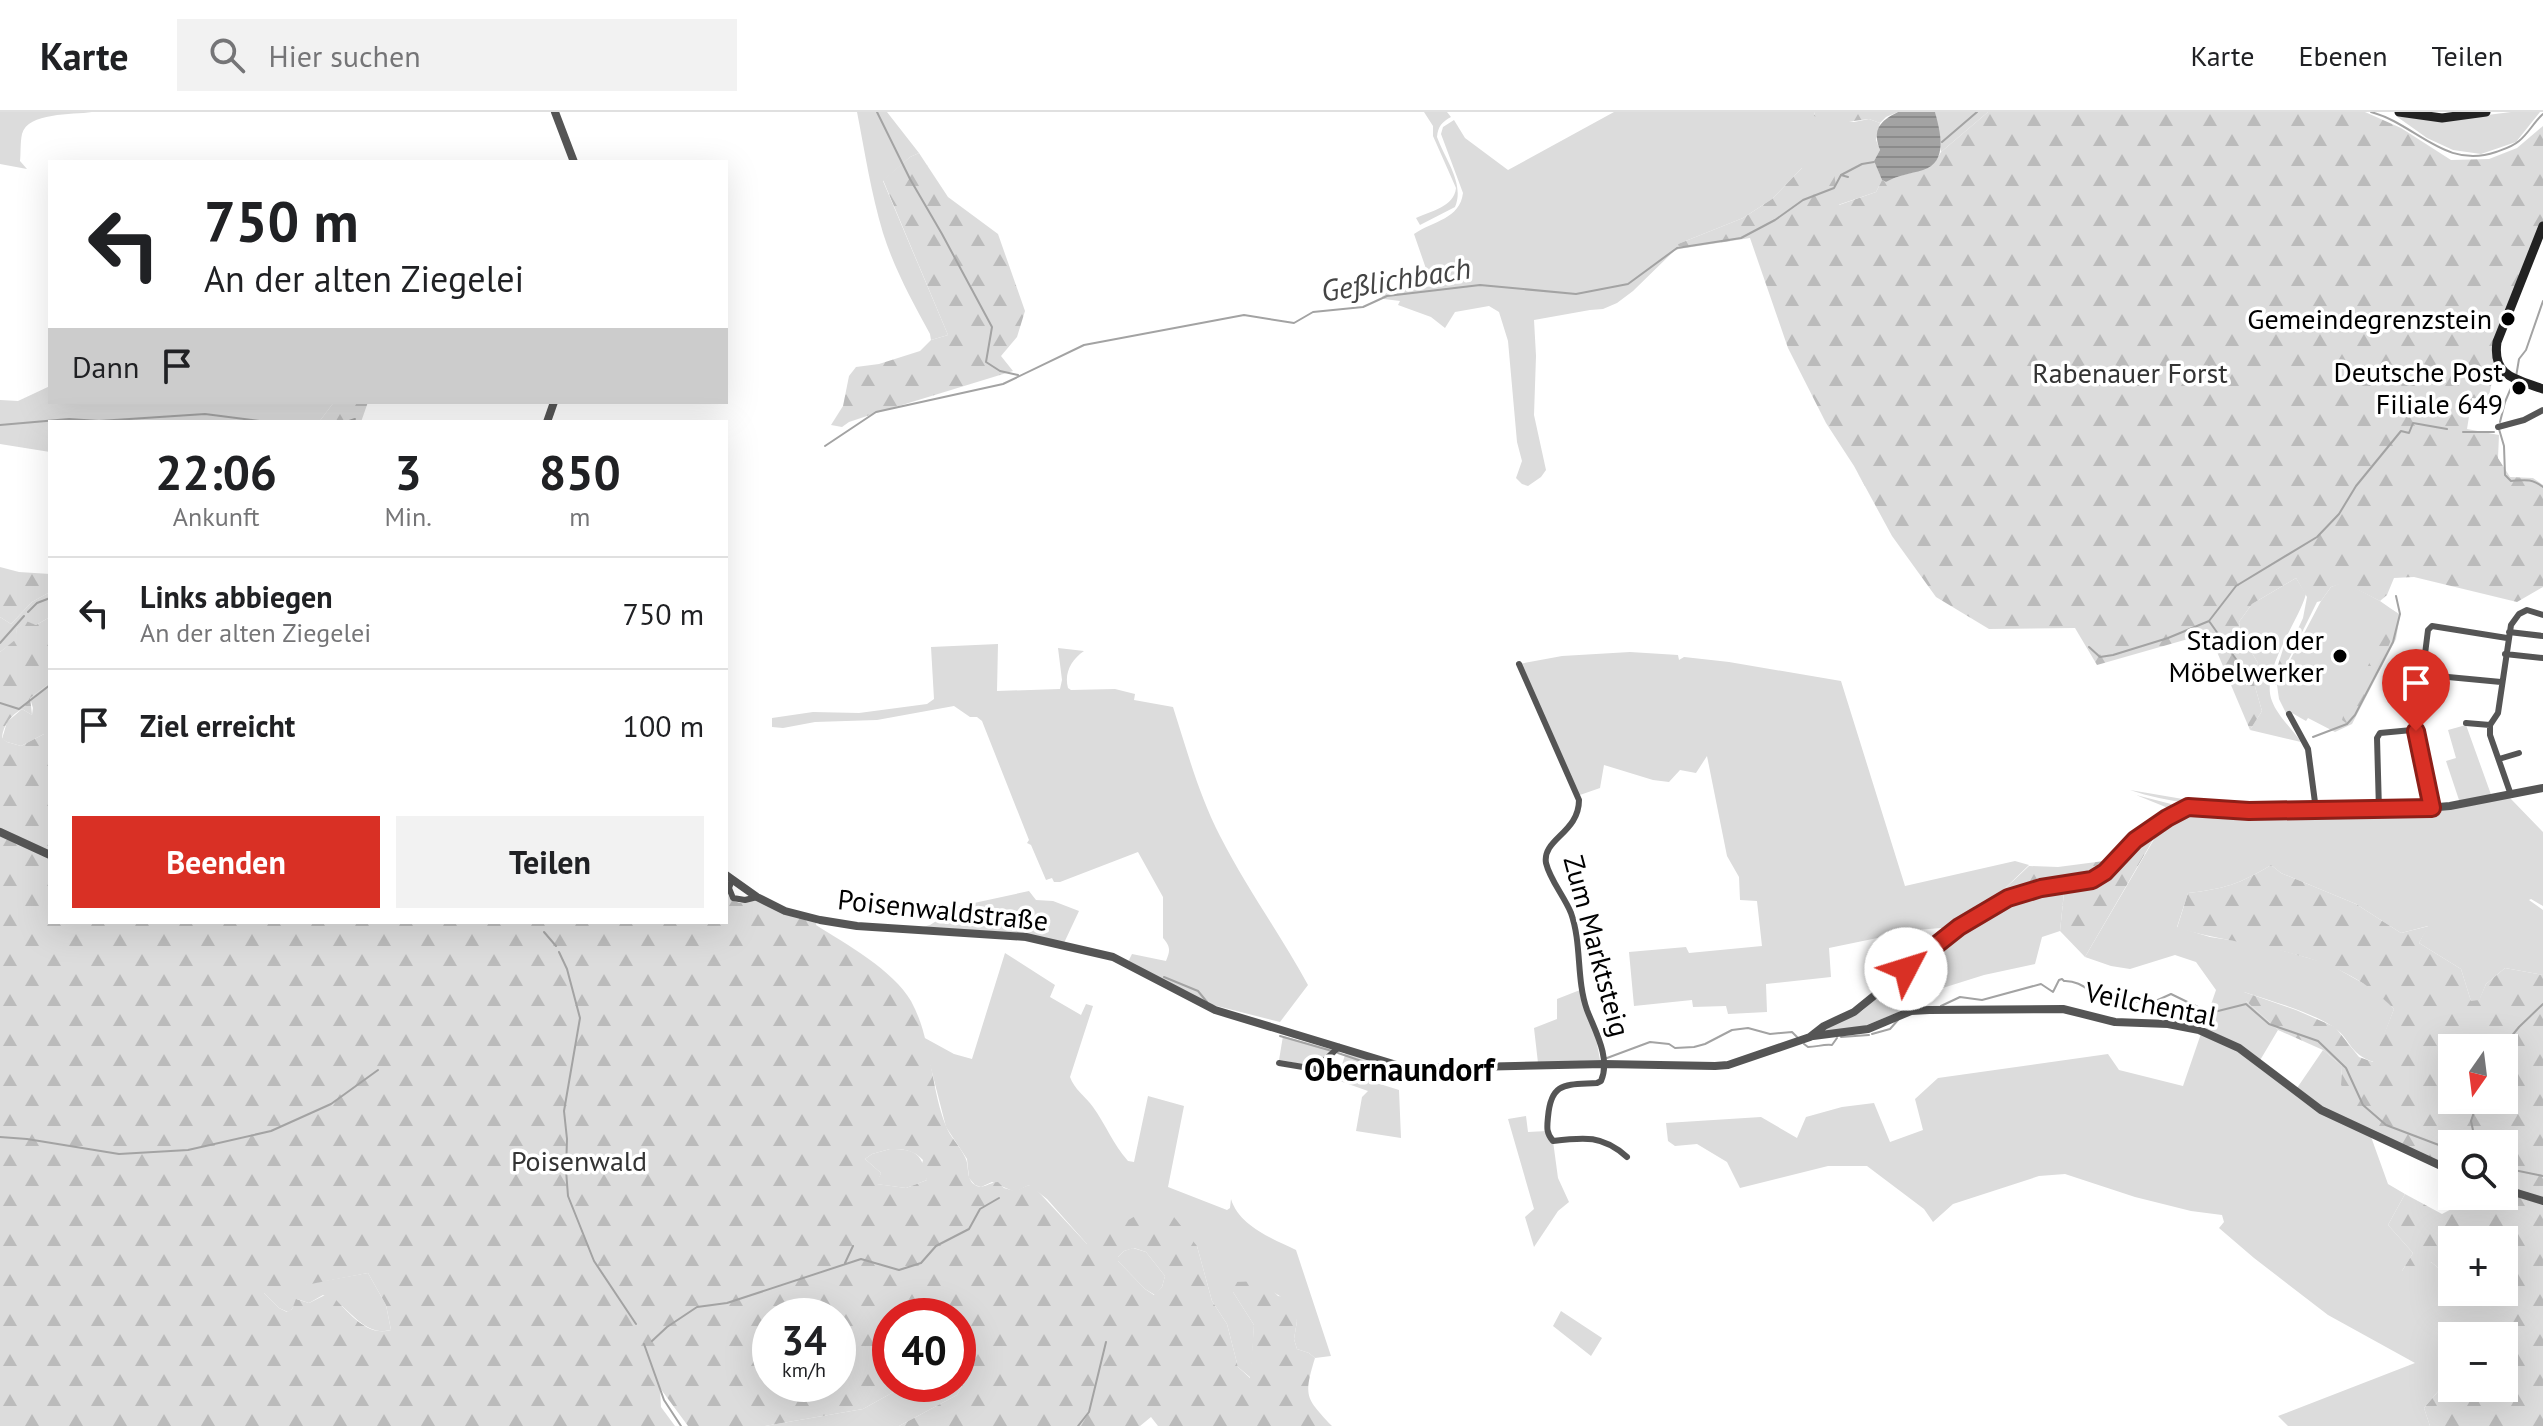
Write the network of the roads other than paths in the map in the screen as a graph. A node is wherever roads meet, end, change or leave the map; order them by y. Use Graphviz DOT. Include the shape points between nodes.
graph roads {
  1 [pos="555,112"];
  2 [pos="2399,112"];
  3 [pos="2486,112"];
  4 [pos="573,160"];
  5 [pos="2543,226"];
  6 [pos="2543,389"];
  7 [pos="2543,410"];
  8 [pos="2500,427"];
  9 [pos="2543,615"];
  10 [pos="2508,635"];
  11 [pos="2543,636"];
  12 [pos="2505,654"];
  13 [pos="2543,658"];
  14 [pos="1519,664"];
  15 [pos="2423,675"];
  16 [pos="2501,682"];
  17 [pos="2289,714"];
  18 [pos="2466,723"];
  19 [pos="2490,725"];
  20 [pos="2416,731"];
  21 [pos="2519,753"];
  22 [pos="2499,759"];
  23 [pos="2543,788"];
  24 [pos="2511,795"];
  25 [pos="2432,808"];
  26 [pos="2316,810"];
  27 [pos="2379,810"];
  28 [pos="0,832"];
  29 [pos="48,854"];
  30 [pos="729,878"];
  31 [pos="757,897"];
  32 [pos="1810,1037"];
  33 [pos="1339,1047"];
  34 [pos="1603,1060"];
  35 [pos="1279,1063"];
  36 [pos="1627,1157"];
  37 [pos="2438,1164"];
  38 [pos="2518,1193"];
  39 [pos="2543,1201"];
  1 -- 4 [label="street"];
  2 -- 3 [label="main road" via="2442,118"];
  5 -- 6 [label="main road" via="2495,358 2501,371"];
  7 -- 8 [label="street"];
  9 -- 10 [label="street" via="2527,610 2519,614"];
  10 -- 11 [label="street"];
  10 -- 12 [label="street"];
  10 -- 16 [label="street" via="2432,626 2428,630 2423,670 2427,675"];
  12 -- 13 [label="street"];
  12 -- 16 [label="street"];
  14 -- 34 [label="street, Zum Marktsteig" via="1579,800 1576,819 1550,846 1546,862 1574,922 1587,1009"];
  15 -- 20 [label="street"];
  16 -- 19 [label="street" via="2498,713"];
  17 -- 26 [label="street" via="2308,749"];
  18 -- 19 [label="street"];
  19 -- 22 [label="street"];
  20 -- 25 [label="street"];
  20 -- 27 [label="street" via="2380,733 2377,738"];
  21 -- 22 [label="street"];
  22 -- 24 [label="street"];
  23 -- 24 [label="street, Poisenwaldstraße"];
  24 -- 25 [label="street, Poisenwaldstraße"];
  25 -- 27 [label="street, Poisenwaldstraße"];
  26 -- 27 [label="street, Poisenwaldstraße"];
  26 -- 32 [label="street, Poisenwaldstraße" via="2188,807 2135,840 2092,880 2008,898 1959,927 1862,1007"];
  28 -- 29 [label="street"];
  30 -- 31 [label="street, Poisenwaldstraße"];
  30 -- 31 [label="street" via="733,898"];
  31 -- 33 [label="street, Poisenwaldstraße" via="785,911 857,926 1016,936 1113,957 1215,1010"];
  32 -- 34 [label="street, Poisenwaldstraße" via="1728,1065"];
  32 -- 37 [label="street, Veilchental" via="1868,1029 1911,1011 1929,1010 2063,1009 2115,1022 2199,1030 2239,1048 2321,1110"];
  33 -- 34 [label="street, Poisenwaldstraße" via="1400,1066 1428,1068"];
  33 -- 35 [label="street" via="1315,1069"];
  34 -- 36 [label="street, Zum Marktsteig" via="1601,1081 1560,1086 1553,1093 1547,1131 1553,1141 1582,1138 1612,1144"];
  38 -- 39 [label="street"];
}
